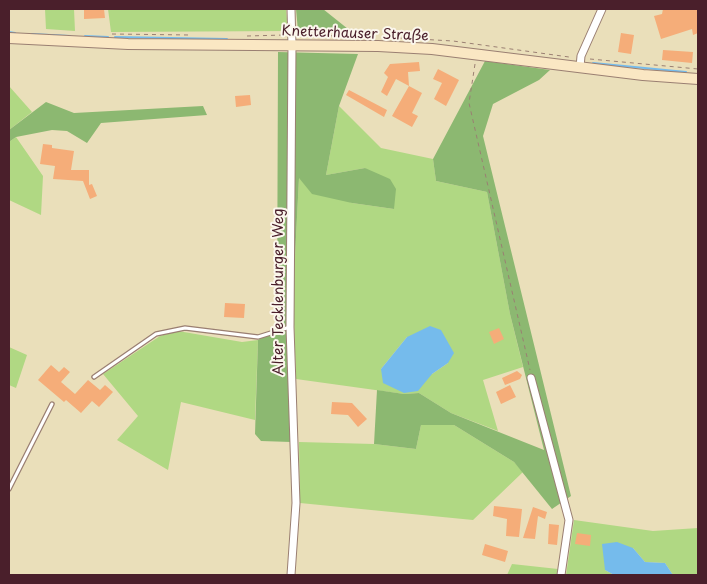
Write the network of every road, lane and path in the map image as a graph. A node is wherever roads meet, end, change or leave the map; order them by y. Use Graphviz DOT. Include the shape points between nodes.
graph roads {
  1 [pos="290,9"];
  2 [pos="602,9"];
  3 [pos="112,34"];
  4 [pos="192,35"];
  5 [pos="240,36"];
  6 [pos="9,38"];
  7 [pos="292,40"];
  8 [pos="478,54"];
  9 [pos="580,63"];
  10 [pos="698,69"];
  11 [pos="698,79"];
  12 [pos="290,326"];
  13 [pos="94,377"];
  14 [pos="531,378"];
  15 [pos="52,404"];
  16 [pos="9,489"];
  17 [pos="291,575"];
  18 [pos="561,575"];
  1 -- 7 [label="street, Alter Tecklenburger Weg"];
  2 -- 9 [label="street"];
  3 -- 4 [label="path"];
  5 -- 7 [label="path"];
  6 -- 7 [label="street, Knetterhauser Straße" via="128,44"];
  7 -- 8 [label="street, Knetterhauser Straße"];
  7 -- 9 [label="path" via="453,41"];
  7 -- 12 [label="street, Alter Tecklenburger Weg"];
  8 -- 9 [label="street, Knetterhauser Straße"];
  8 -- 14 [label="path" via="469,103"];
  9 -- 10 [label="path"];
  9 -- 11 [label="street, Knetterhauser Straße"];
  12 -- 13 [label="lane" via="258,338 185,328 156,334"];
  12 -- 17 [label="street, Alter Tecklenburger Weg" via="296,487"];
  14 -- 18 [label="street" via="569,520"];
  15 -- 16 [label="lane"];
}
